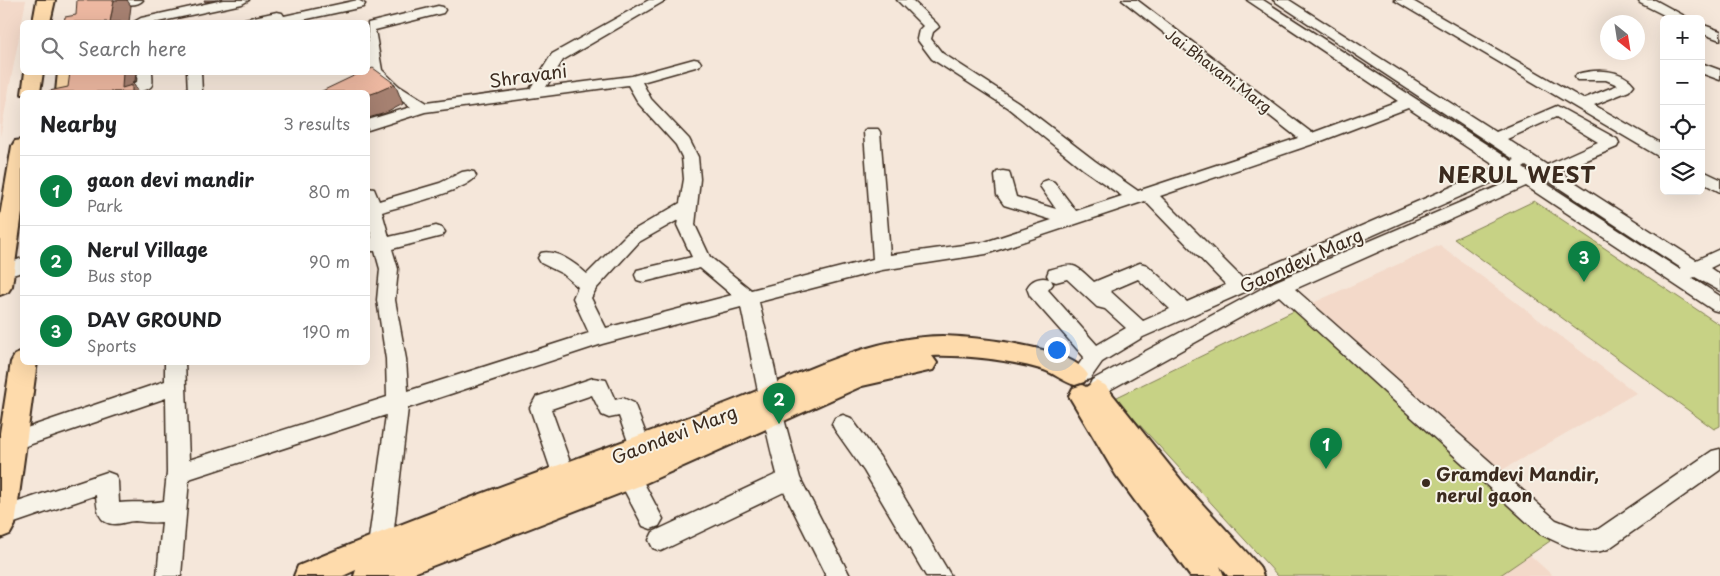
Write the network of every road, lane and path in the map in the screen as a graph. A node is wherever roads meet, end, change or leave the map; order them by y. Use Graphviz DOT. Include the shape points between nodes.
graph roads {
  1 [pos="46,0"];
  2 [pos="126,0"];
  3 [pos="136,0"];
  4 [pos="242,0"];
  5 [pos="275,0"];
  6 [pos="659,0"];
  7 [pos="904,0"];
  8 [pos="1129,0"];
  9 [pos="1254,0"];
  10 [pos="1280,0"];
  11 [pos="1401,0"];
  12 [pos="1645,0"];
  13 [pos="357,2"];
  14 [pos="438,10"];
  15 [pos="196,11"];
  16 [pos="1675,15"];
  17 [pos="42,20"];
  18 [pos="151,20"];
  19 [pos="277,20"];
  20 [pos="364,20"];
  21 [pos="370,27"];
  22 [pos="1705,30"];
  23 [pos="1720,36"];
  24 [pos="370,40"];
  25 [pos="694,63"];
  26 [pos="1705,69"];
  27 [pos="34,75"];
  28 [pos="67,75"];
  29 [pos="145,75"];
  30 [pos="194,75"];
  31 [pos="1720,76"];
  32 [pos="1582,77"];
  33 [pos="633,80"];
  34 [pos="31,90"];
  35 [pos="65,90"];
  36 [pos="127,90"];
  37 [pos="194,90"];
  38 [pos="535,93"];
  39 [pos="1408,102"];
  40 [pos="1583,104"];
  41 [pos="1447,107"];
  42 [pos="423,108"];
  43 [pos="1428,115"];
  44 [pos="370,124"];
  45 [pos="872,132"];
  46 [pos="1310,140"];
  47 [pos="1497,140"];
  48 [pos="1661,150"];
  49 [pos="1528,160"];
  50 [pos="20,164"];
  51 [pos="1511,168"];
  52 [pos="1545,171"];
  53 [pos="468,176"];
  54 [pos="1003,176"];
  55 [pos="1705,177"];
  56 [pos="1527,179"];
  57 [pos="1048,186"];
  58 [pos="1720,186"];
  59 [pos="1142,195"];
  60 [pos="370,201"];
  61 [pos="688,206"];
  62 [pos="1073,220"];
  63 [pos="436,232"];
  64 [pos="374,244"];
  65 [pos="1720,255"];
  66 [pos="547,258"];
  67 [pos="703,261"];
  68 [pos="882,263"];
  69 [pos="1695,268"];
  70 [pos="8,275"];
  71 [pos="644,275"];
  72 [pos="1678,277"];
  73 [pos="1720,284"];
  74 [pos="588,285"];
  75 [pos="1240,287"];
  76 [pos="1281,287"];
  77 [pos="748,298"];
  78 [pos="1720,305"];
  79 [pos="1185,311"];
  80 [pos="1138,331"];
  81 [pos="602,338"];
  82 [pos="24,365"];
  83 [pos="175,365"];
  84 [pos="1086,380"];
  85 [pos="171,388"];
  86 [pos="398,403"];
  87 [pos="771,407"];
  88 [pos="843,424"];
  89 [pos="14,441"];
  90 [pos="640,448"];
  91 [pos="1720,458"];
  92 [pos="178,473"];
  93 [pos="564,476"];
  94 [pos="629,477"];
  95 [pos="788,479"];
  96 [pos="169,511"];
  97 [pos="650,519"];
  98 [pos="0,522"];
  99 [pos="661,540"];
  100 [pos="378,564"];
  101 [pos="169,576"];
  102 [pos="310,576"];
  103 [pos="838,576"];
  104 [pos="939,576"];
  105 [pos="1209,576"];
  106 [pos="1248,576"];
  1 -- 17 [label="main road"];
  2 -- 3 [label="street"];
  4 -- 15 [label="street"];
  5 -- 19 [label="street"];
  6 -- 38 [label="street" via="557,57"];
  7 -- 59 [label="street" via="932,27 926,30 924,39 937,56 1005,100 1089,165"];
  8 -- 46 [label="street, Jai Bhavani Marg"];
  9 -- 39 [label="street"];
  10 -- 41 [label="street"];
  11 -- 40 [label="street"];
  12 -- 16 [label="street"];
  13 -- 19 [label="street"];
  13 -- 20 [label="street"];
  14 -- 21 [label="street"];
  15 -- 18 [label="street"];
  22 -- 23 [label="street"];
  24 -- 42 [label="street" via="375,71 394,90"];
  25 -- 33 [label="street, Shravani"];
  26 -- 31 [label="street"];
  27 -- 34 [label="main road"];
  28 -- 35 [label="main road"];
  29 -- 36 [label="street" via="144,85"];
  30 -- 37 [label="street"];
  32 -- 40 [label="street" via="1610,76 1624,81 1626,85"];
  33 -- 38 [label="street, Shravani"];
  33 -- 61 [label="street" via="644,101 683,143 690,157 692,179"];
  38 -- 42 [label="street, Shravani"];
  39 -- 43 [label="street"];
  39 -- 46 [label="street"];
  40 -- 48 [label="street"];
  41 -- 43 [label="street"];
  41 -- 47 [label="street"];
  42 -- 44 [label="street, Shravani"];
  43 -- 51 [label="street"];
  45 -- 68 [label="street"];
  46 -- 59 [label="street"];
  47 -- 49 [label="street"];
  47 -- 52 [label="street, Gaondevi Marg" via="1537,126 1557,111 1576,126 1611,143"];
  49 -- 51 [label="street, Gaondevi Marg"];
  49 -- 52 [label="street"];
  50 -- 70 [label="main road"];
  51 -- 56 [label="street"];
  51 -- 75 [label="street, Gaondevi Marg"];
  52 -- 56 [label="street, Gaondevi Marg"];
  52 -- 69 [label="street"];
  53 -- 60 [label="street" via="446,187"];
  54 -- 62 [label="street" via="1006,196 1010,200"];
  55 -- 58 [label="street"];
  56 -- 72 [label="street"];
  56 -- 76 [label="street, Gaondevi Marg"];
  57 -- 62 [label="street"];
  59 -- 62 [label="street"];
  59 -- 75 [label="street"];
  60 -- 64 [label="street"];
  61 -- 67 [label="street" via="686,225"];
  61 -- 74 [label="street" via="633,238"];
  62 -- 68 [label="street" via="986,248"];
  63 -- 64 [label="street" via="398,242"];
  64 -- 86 [label="street" via="389,269 386,300 396,359"];
  65 -- 69 [label="street"];
  66 -- 74 [label="street" via="570,269"];
  67 -- 71 [label="street"];
  67 -- 77 [label="street"];
  68 -- 77 [label="street"];
  69 -- 72 [label="street"];
  69 -- 73 [label="street"];
  72 -- 78 [label="street"];
  74 -- 81 [label="street" via="582,298"];
  75 -- 79 [label="street, Gaondevi Marg"];
  76 -- 84 [label="street, Gaondevi Marg"];
  76 -- 91 [label="street" via="1548,527 1578,540 1600,541"];
  77 -- 81 [label="street"];
  77 -- 87 [label="street"];
  79 -- 80 [label="street, Gaondevi Marg"];
  79 -- 80 [label="street" via="1142,270 1099,288"];
  80 -- 84 [label="street, Gaondevi Marg"];
  80 -- 84 [label="street" via="1070,270 1036,288"];
  81 -- 86 [label="street"];
  82 -- 89 [label="main road"];
  83 -- 85 [label="street"];
  84 -- 87 [label="main road, Gaondevi Marg" via="1015,364 956,360 912,364 857,377"];
  84 -- 105 [label="main road" via="1100,429 1162,518"];
  84 -- 106 [label="main road" via="1175,494"];
  85 -- 89 [label="street"];
  85 -- 92 [label="street"];
  85 -- 96 [label="street"];
  86 -- 92 [label="street"];
  86 -- 100 [label="street"];
  87 -- 90 [label="main road, Gaondevi Marg"];
  87 -- 94 [label="main road, Gaondevi Marg"];
  87 -- 95 [label="street"];
  88 -- 104 [label="street" via="872,464"];
  89 -- 98 [label="main road"];
  90 -- 93 [label="main road, Gaondevi Marg"];
  90 -- 93 [label="street" via="627,410 609,409 599,386 543,403 540,408"];
  92 -- 96 [label="street"];
  93 -- 100 [label="main road, Gaondevi Marg"];
  94 -- 97 [label="street"];
  94 -- 100 [label="main road, Gaondevi Marg"];
  95 -- 99 [label="street"];
  95 -- 103 [label="street"];
  96 -- 98 [label="street" via="114,514 108,510 107,482"];
  96 -- 101 [label="street"];
  100 -- 102 [label="main road, Gaondevi Marg"];
}
